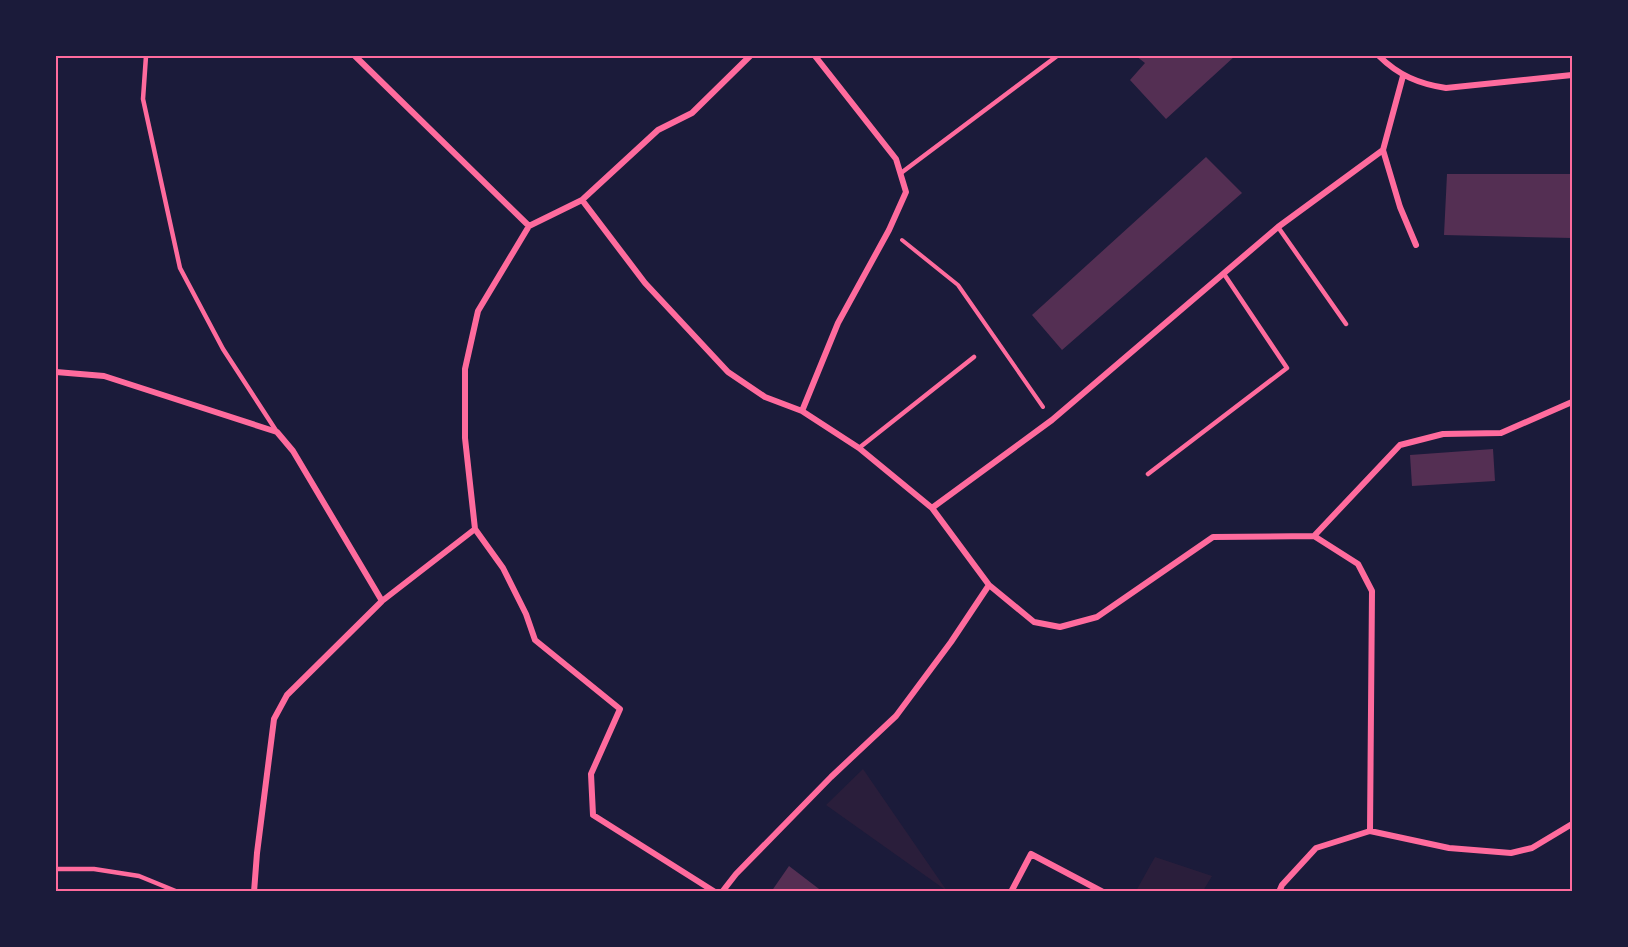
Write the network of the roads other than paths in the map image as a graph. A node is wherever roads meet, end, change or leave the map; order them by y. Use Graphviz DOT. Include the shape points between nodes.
graph roads {
  1 [pos="146,56"];
  2 [pos="355,56"];
  3 [pos="750,56"];
  4 [pos="815,56"];
  5 [pos="1057,56"];
  6 [pos="1378,56"];
  7 [pos="1572,75"];
  8 [pos="1403,76"];
  9 [pos="1383,150"];
  10 [pos="901,172"];
  11 [pos="582,200"];
  12 [pos="529,226"];
  13 [pos="1278,227"];
  14 [pos="1416,245"];
  15 [pos="1224,274"];
  16 [pos="1346,324"];
  17 [pos="974,357"];
  18 [pos="56,372"];
  19 [pos="1572,402"];
  20 [pos="802,411"];
  21 [pos="277,432"];
  22 [pos="860,448"];
  23 [pos="1148,474"];
  24 [pos="932,508"];
  25 [pos="475,529"];
  26 [pos="1314,536"];
  27 [pos="989,585"];
  28 [pos="382,601"];
  29 [pos="1572,824"];
  30 [pos="1370,831"];
  31 [pos="56,869"];
  32 [pos="178,891"];
  33 [pos="254,891"];
  34 [pos="715,891"];
  35 [pos="722,891"];
  36 [pos="1011,891"];
  37 [pos="1103,891"];
  38 [pos="1279,891"];
  1 -- 21 [label="lane" via="143,99 180,268 222,349"];
  2 -- 12 [label="street"];
  3 -- 11 [label="street" via="692,113 658,130"];
  4 -- 10 [label="street" via="896,159"];
  5 -- 10 [label="lane"];
  6 -- 8 [label="street"];
  7 -- 8 [label="street" via="1446,88"];
  8 -- 9 [label="street"];
  9 -- 13 [label="street"];
  9 -- 14 [label="street"];
  10 -- 20 [label="street" via="906,192 838,323"];
  11 -- 12 [label="street"];
  11 -- 20 [label="street" via="645,283 728,372 765,397"];
  12 -- 25 [label="street" via="478,311 465,369 465,438"];
  13 -- 15 [label="street"];
  13 -- 16 [label="lane"];
  15 -- 23 [label="lane" via="1287,368"];
  15 -- 24 [label="street" via="1052,420"];
  17 -- 22 [label="lane"];
  18 -- 21 [label="street" via="104,376"];
  19 -- 26 [label="street" via="1501,433 1443,434 1400,445"];
  20 -- 22 [label="street"];
  21 -- 28 [label="street" via="293,451"];
  22 -- 24 [label="street"];
  24 -- 27 [label="street"];
  25 -- 28 [label="street"];
  25 -- 34 [label="street" via="503,568 535,640 620,709 591,774 593,815"];
  26 -- 27 [label="street" via="1213,537 1097,617 1060,627 1034,622"];
  26 -- 30 [label="street" via="1358,564 1372,591"];
  27 -- 35 [label="street" via="896,716 831,777"];
  28 -- 33 [label="street" via="287,695 274,718"];
  29 -- 30 [label="street" via="1532,848 1510,853 1449,848"];
  30 -- 38 [label="street" via="1316,848"];
  31 -- 32 [label="lane" via="94,868 139,876"];
  36 -- 37 [label="street" via="1031,854"];
}
